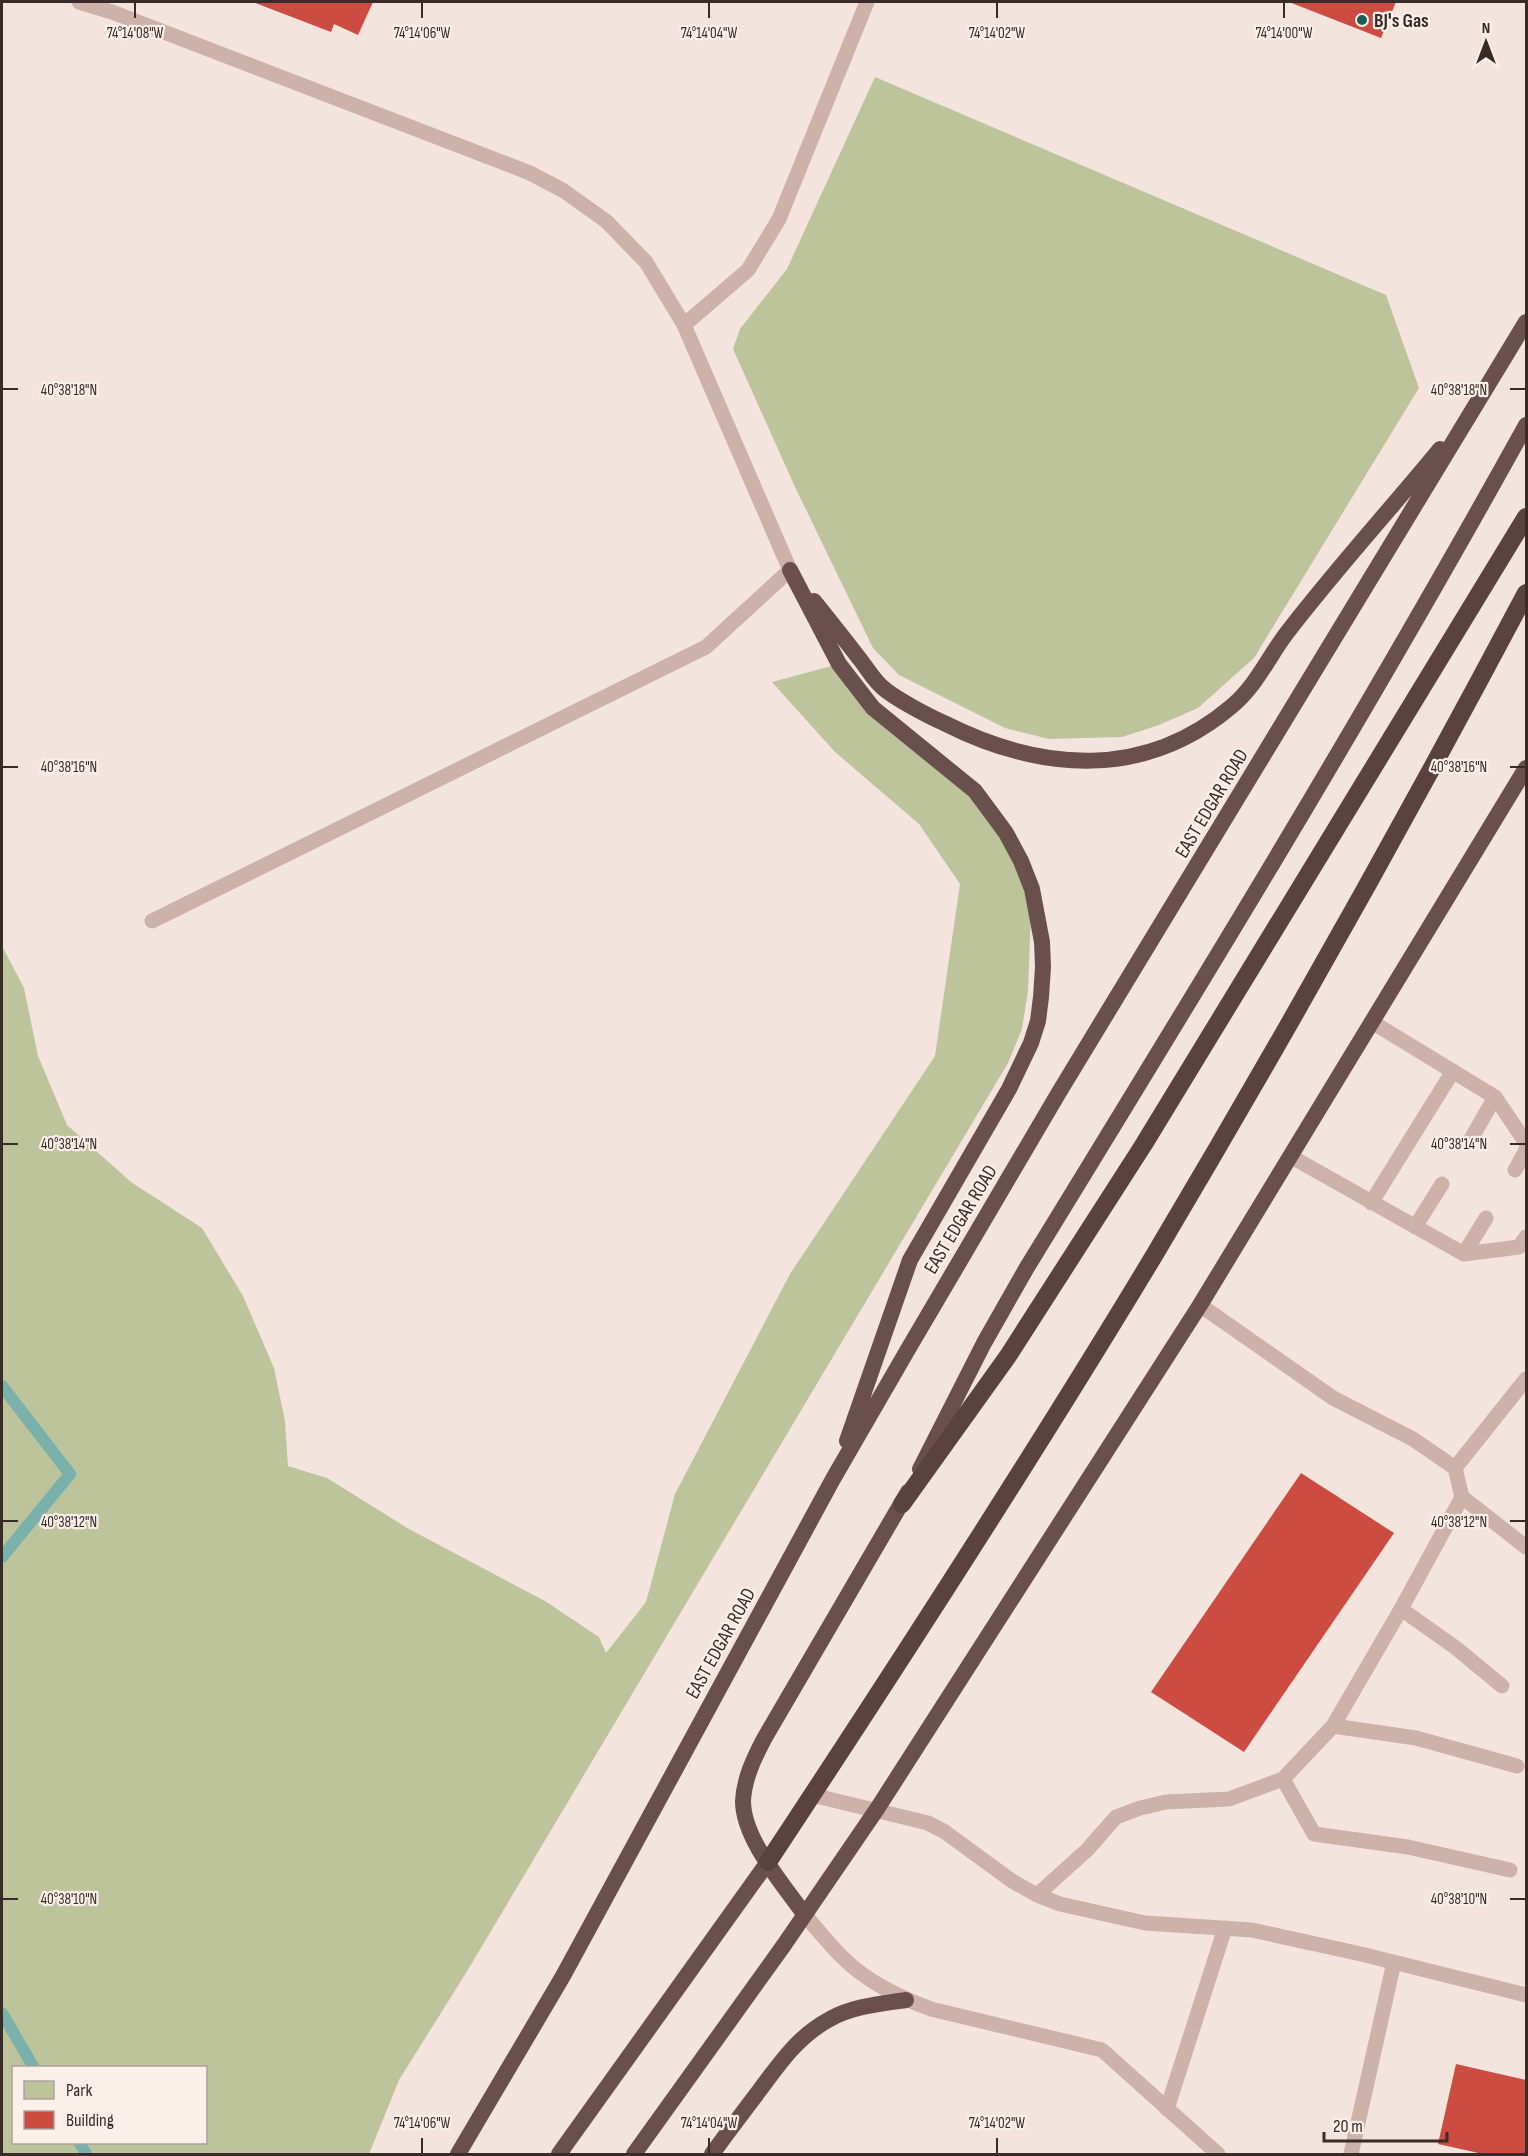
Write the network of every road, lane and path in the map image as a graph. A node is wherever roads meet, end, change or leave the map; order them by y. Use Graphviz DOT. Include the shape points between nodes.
graph roads {
  1 [pos="79,2"];
  2 [pos="867,2"];
  3 [pos="1527,322"];
  4 [pos="684,325"];
  5 [pos="1476,405"];
  6 [pos="1527,425"];
  7 [pos="1527,517"];
  8 [pos="790,570"];
  9 [pos="1527,593"];
  10 [pos="1527,768"];
  11 [pos="152,921"];
  12 [pos="1372,1022"];
  13 [pos="1453,1071"];
  14 [pos="1495,1097"];
  15 [pos="1471,1139"];
  16 [pos="1527,1143"];
  17 [pos="1527,1150"];
  18 [pos="1290,1156"];
  19 [pos="1515,1170"];
  20 [pos="1442,1184"];
  21 [pos="1371,1203"];
  22 [pos="1486,1218"];
  23 [pos="1415,1227"];
  24 [pos="1527,1237"];
  25 [pos="1464,1254"];
  26 [pos="1200,1305"];
  27 [pos="1527,1379"];
  28 [pos="1455,1468"];
  29 [pos="833,1479"];
  30 [pos="1462,1497"];
  31 [pos="902,1504"];
  32 [pos="1527,1546"];
  33 [pos="1401,1609"];
  34 [pos="1502,1686"];
  35 [pos="1333,1726"];
  36 [pos="1517,1766"];
  37 [pos="1283,1779"];
  38 [pos="812,1795"];
  39 [pos="877,1809"];
  40 [pos="768,1862"];
  41 [pos="1510,1870"];
  42 [pos="1037,1895"];
  43 [pos="804,1914"];
  44 [pos="1225,1928"];
  45 [pos="1394,1962"];
  46 [pos="1527,1995"];
  47 [pos="906,2000"];
  48 [pos="1167,2109"];
  49 [pos="458,2154"];
  50 [pos="560,2154"];
  51 [pos="634,2154"];
  52 [pos="712,2154"];
  53 [pos="1218,2154"];
  54 [pos="1351,2154"];
  1 -- 4 [label="lane" via="530,173 564,191 606,220 645,262"];
  2 -- 4 [label="lane" via="779,219 748,270"];
  3 -- 5 [label="highway, EAST EDGAR ROAD"];
  4 -- 8 [label="lane"];
  5 -- 8 [label="highway" via="1233,705 1193,733 1142,755 1117,760 1060,760 1029,755 999,748 931,717 882,687"];
  5 -- 29 [label="highway, EAST EDGAR ROAD" via="1058,1094"];
  6 -- 31 [label="highway" via="1302,813 1026,1269 984,1342"];
  7 -- 31 [label="highway" via="1144,1144 1008,1356"];
  8 -- 11 [label="lane" via="706,647"];
  8 -- 29 [label="highway" via="839,664 873,708 975,791 1006,833 1032,889 1042,942 1038,1021 1032,1043 910,1260"];
  9 -- 38 [label="highway" via="1154,1256"];
  10 -- 12 [label="highway"];
  12 -- 13 [label="lane"];
  12 -- 18 [label="highway"];
  13 -- 14 [label="lane"];
  13 -- 21 [label="lane"];
  14 -- 15 [label="lane"];
  14 -- 16 [label="lane"];
  17 -- 19 [label="lane"];
  18 -- 21 [label="lane"];
  18 -- 26 [label="highway"];
  20 -- 23 [label="lane"];
  21 -- 23 [label="lane"];
  22 -- 25 [label="lane"];
  23 -- 25 [label="lane"];
  24 -- 25 [label="lane" via="1519,1247"];
  26 -- 28 [label="lane" via="1333,1398 1413,1439"];
  26 -- 39 [label="highway"];
  27 -- 28 [label="lane"];
  28 -- 30 [label="lane"];
  29 -- 49 [label="highway, EAST EDGAR ROAD" via="563,1976"];
  30 -- 32 [label="lane"];
  30 -- 33 [label="lane"];
  31 -- 40 [label="highway" via="754,1760 746,1782 744,1813 749,1831"];
  33 -- 34 [label="lane" via="1456,1647"];
  33 -- 35 [label="lane"];
  35 -- 36 [label="lane" via="1416,1738"];
  35 -- 37 [label="lane"];
  37 -- 41 [label="lane" via="1314,1834 1408,1846"];
  37 -- 42 [label="lane" via="1229,1799 1166,1802 1116,1817 1087,1850"];
  38 -- 39 [label="lane"];
  38 -- 40 [label="highway"];
  39 -- 42 [label="lane" via="936,1827"];
  39 -- 43 [label="highway"];
  40 -- 43 [label="highway"];
  40 -- 50 [label="highway"];
  42 -- 44 [label="lane" via="1145,1923"];
  43 -- 47 [label="lane" via="855,1968"];
  43 -- 51 [label="highway"];
  44 -- 45 [label="lane" via="1252,1930"];
  44 -- 48 [label="lane"];
  45 -- 46 [label="lane"];
  45 -- 54 [label="lane"];
  47 -- 48 [label="lane" via="1102,2050"];
  47 -- 52 [label="highway" via="854,2009 831,2018 795,2043"];
  48 -- 53 [label="lane"];
}
